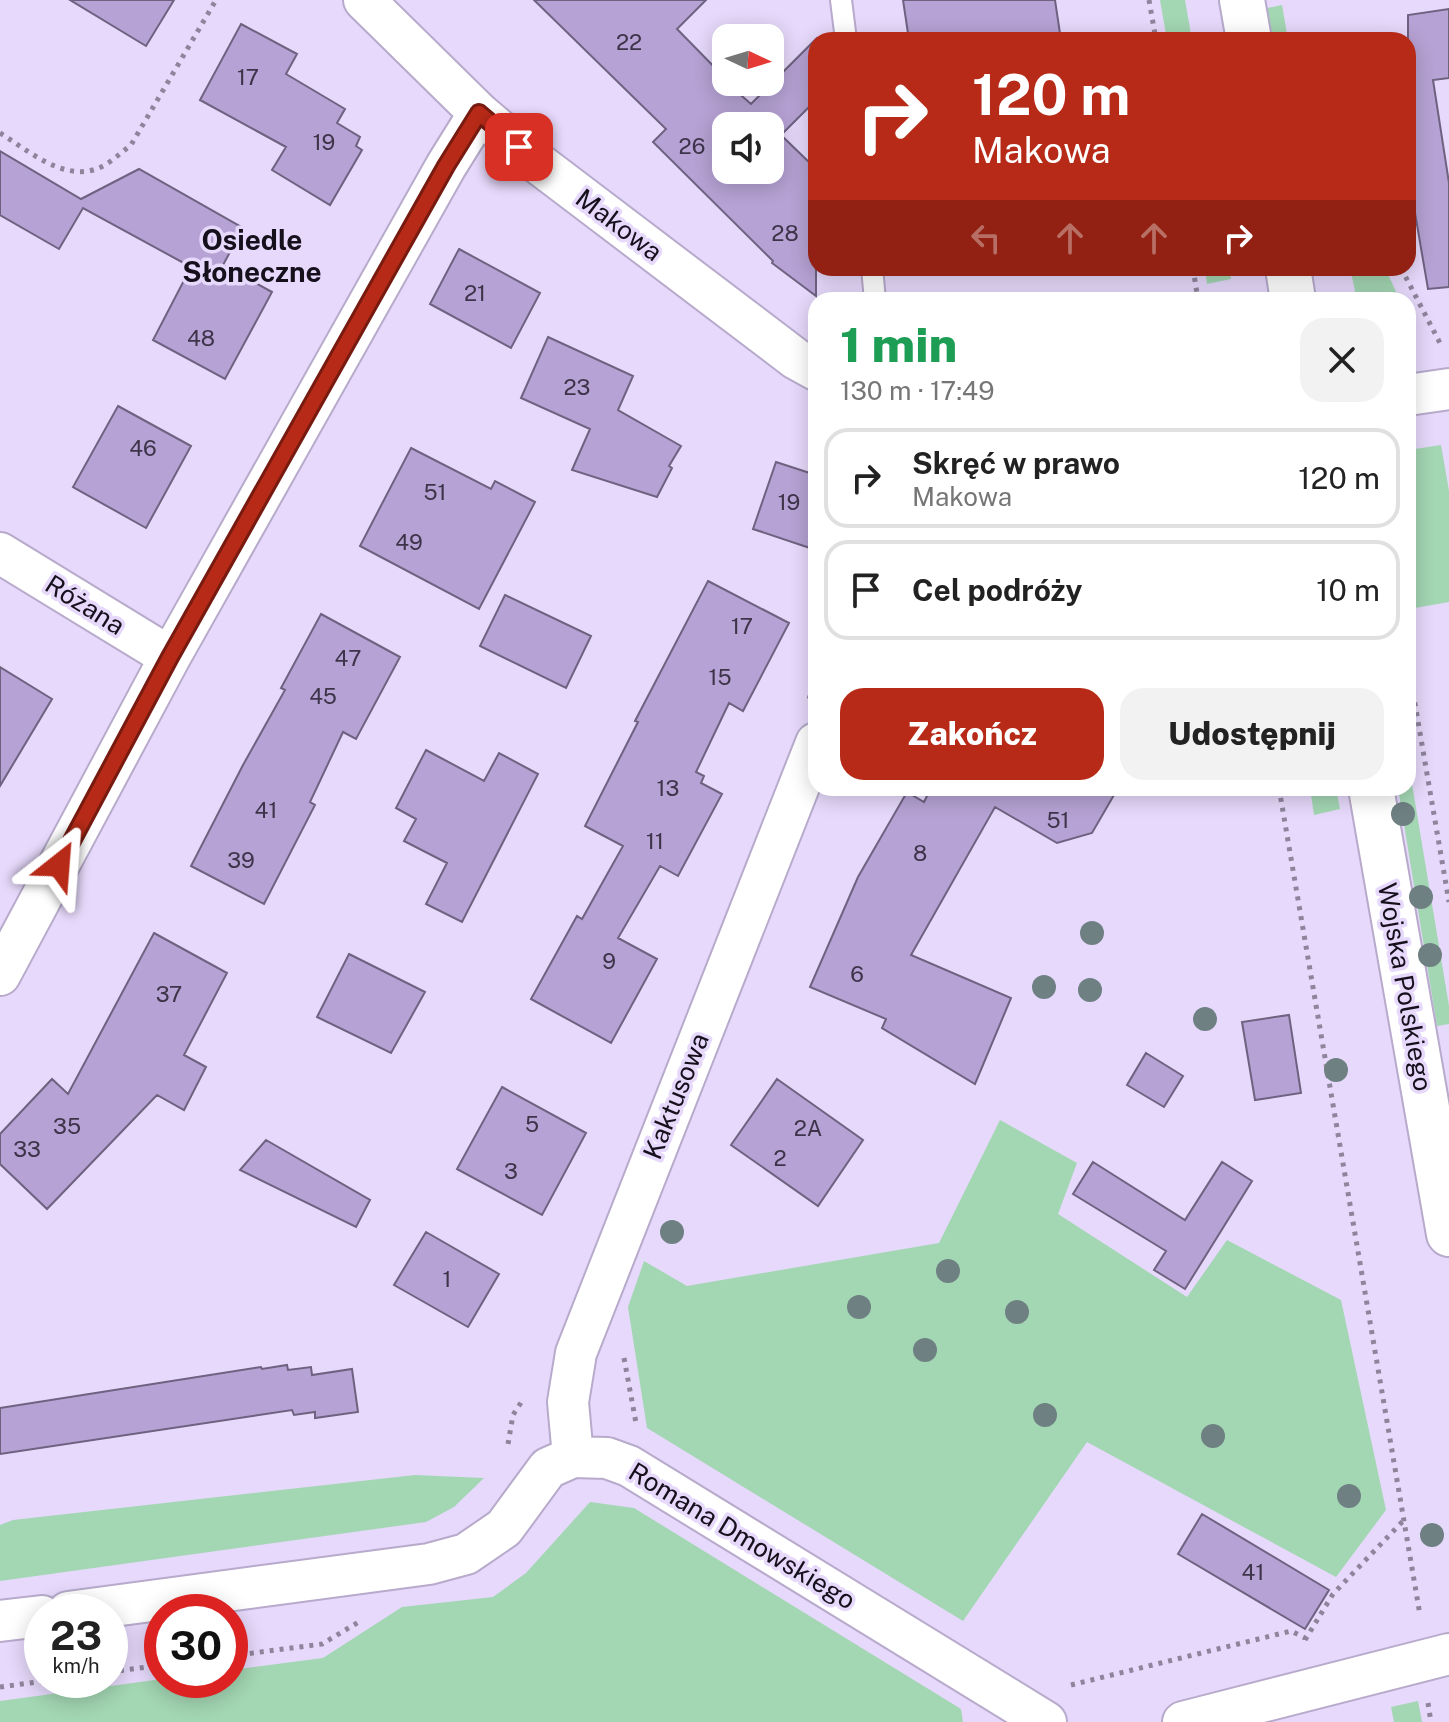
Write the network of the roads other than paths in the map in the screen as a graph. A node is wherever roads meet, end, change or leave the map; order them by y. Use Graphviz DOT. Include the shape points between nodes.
graph roads {
  1 [pos="364,0"];
  2 [pos="841,0"];
  3 [pos="1242,0"];
  4 [pos="845,32"];
  5 [pos="1248,32"];
  6 [pos="479,113"];
  7 [pos="808,366"];
  8 [pos="1449,389"];
  9 [pos="1416,394"];
  10 [pos="0,553"];
  11 [pos="170,657"];
  12 [pos="808,732"];
  13 [pos="1372,796"];
  14 [pos="0,975"];
  15 [pos="1449,1234"];
  16 [pos="573,1457"];
  17 [pos="128,1604"];
  18 [pos="24,1618"];
  19 [pos="0,1621"];
  20 [pos="1449,1654"];
  21 [pos="1046,1722"];
  22 [pos="1183,1722"];
  1 -- 6 [label="street, Makowa"];
  2 -- 4 [label="lane"];
  3 -- 5 [label="main road"];
  6 -- 7 [label="street, Makowa" via="630,234"];
  6 -- 11 [label="street"];
  8 -- 9 [label="street"];
  10 -- 11 [label="street, Różana"];
  11 -- 14 [label="street"];
  12 -- 16 [label="street, Kaktusowa" via="576,1353 568,1402"];
  13 -- 15 [label="main road, Wojska Polskiego"];
  16 -- 17 [label="street" via="548,1468 504,1528 466,1554 429,1564"];
  16 -- 21 [label="street, Romana Dmowskiego" via="607,1458 629,1466"];
  18 -- 19 [label="street"];
  20 -- 22 [label="street"];
}
